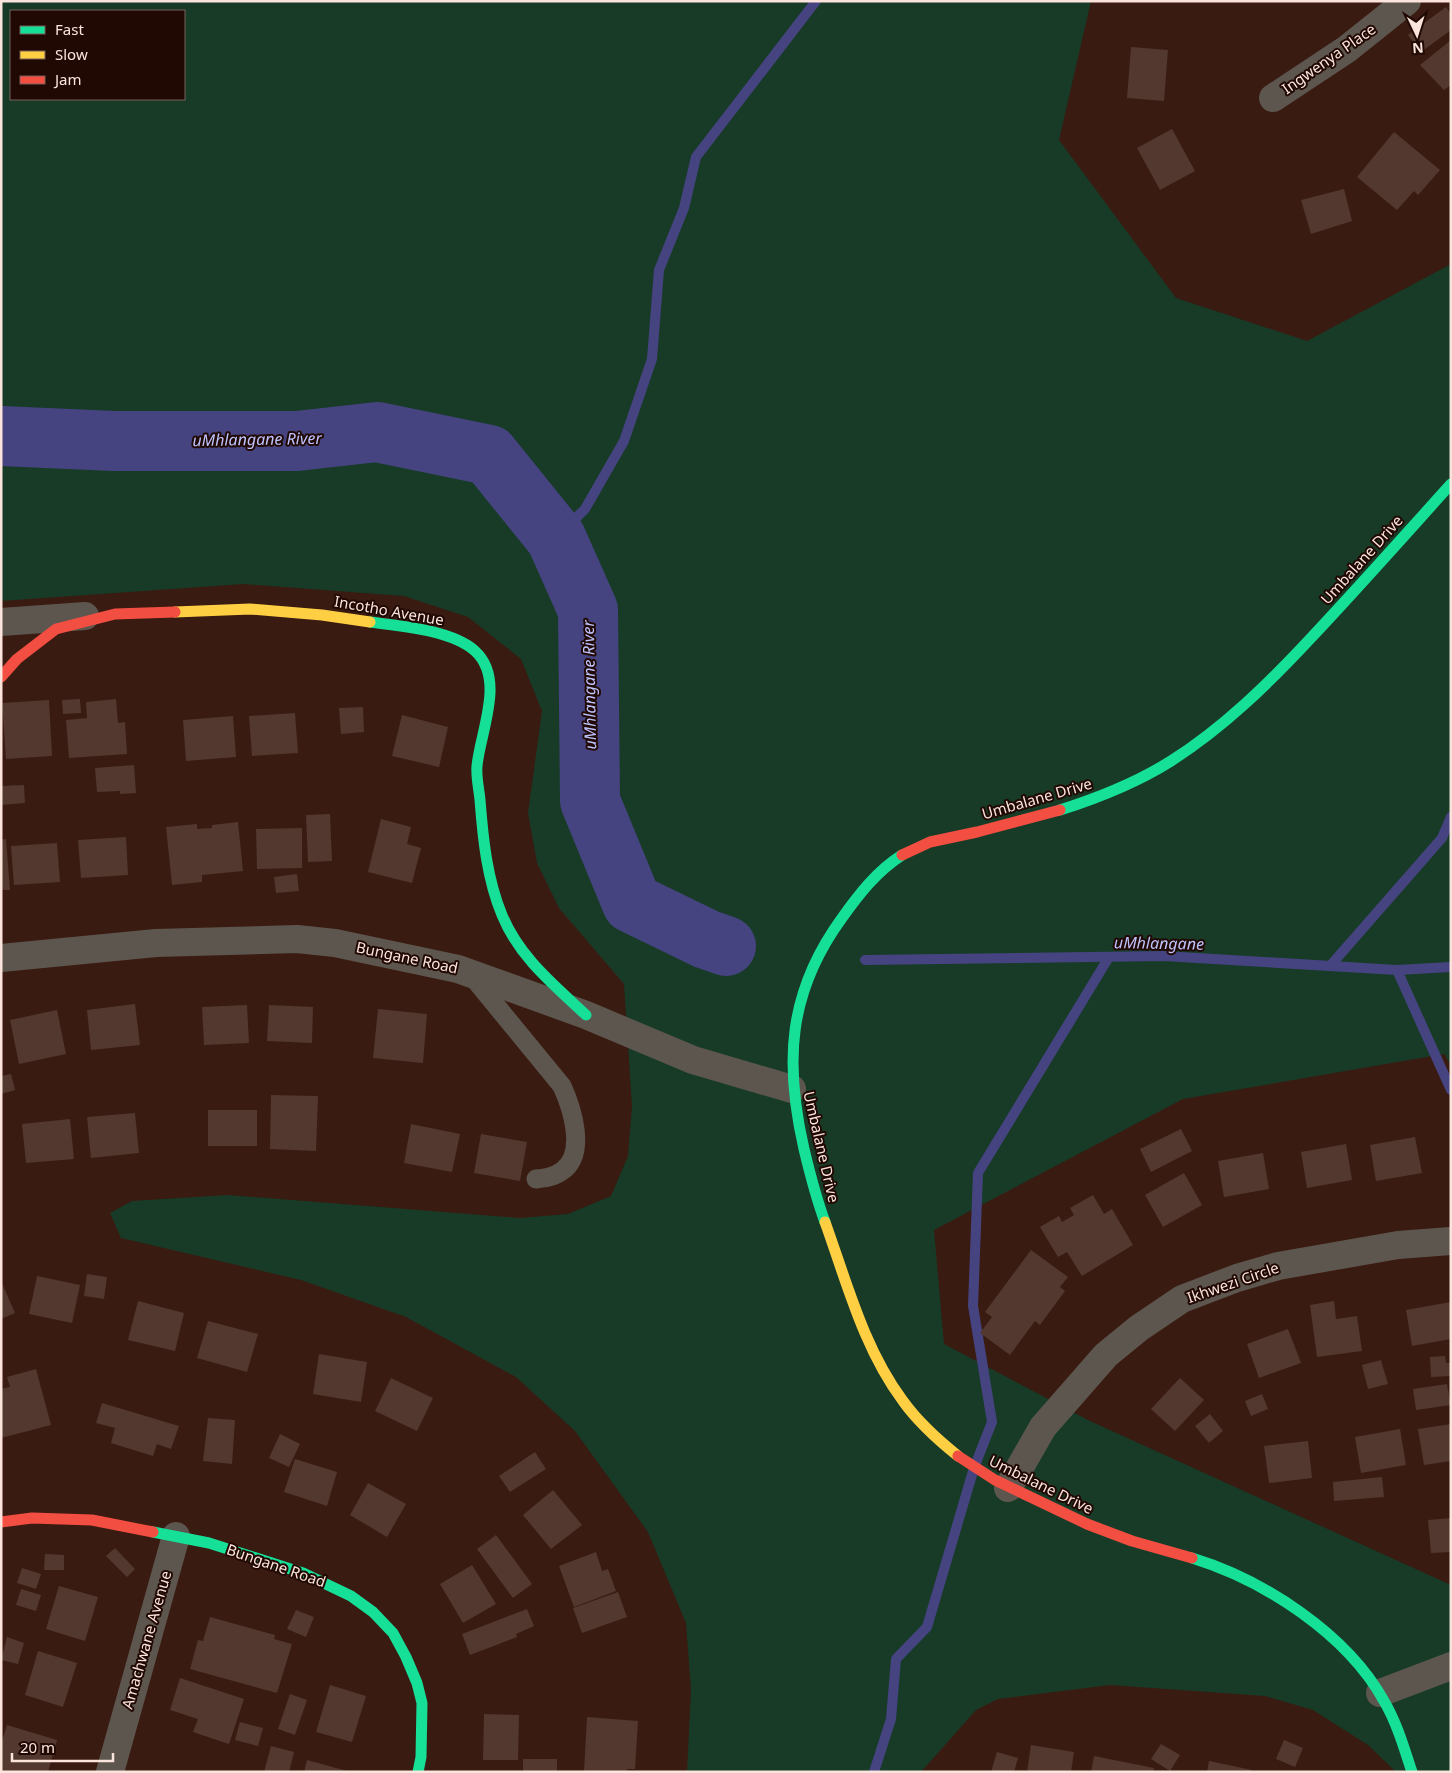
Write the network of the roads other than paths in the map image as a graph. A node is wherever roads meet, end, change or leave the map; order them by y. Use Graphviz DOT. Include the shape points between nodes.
graph roads {
  1 [pos="1407,1"];
  2 [pos="1273,98"];
  3 [pos="1451,484"];
  4 [pos="115,614"];
  5 [pos="1,622"];
  6 [pos="1,677"];
  7 [pos="1,958"];
  8 [pos="469,972"];
  9 [pos="586,1015"];
  10 [pos="792,1089"];
  11 [pos="536,1179"];
  12 [pos="1451,1241"];
  13 [pos="1008,1488"];
  14 [pos="1,1522"];
  15 [pos="176,1536"];
  16 [pos="1451,1666"];
  17 [pos="1380,1692"];
  18 [pos="110,1772"];
  19 [pos="418,1772"];
  20 [pos="1412,1772"];
  1 -- 2 [label="street, Ingwenya Place" via="1347,48"];
  3 -- 10 [label="street, Umbalane Drive" via="1306,644 1193,747 1104,796 1013,823 927,843 884,867 845,911 816,956 807,977 794,1032"];
  4 -- 5 [label="street"];
  4 -- 6 [label="street, Incotho Avenue" via="56,628 17,659"];
  4 -- 9 [label="street, Incotho Avenue" via="250,609 322,615 431,631 476,651 486,667 489,680 489,706 477,767 482,843 493,889 502,916 537,970"];
  7 -- 8 [label="street, Bungane Road" via="156,943 297,940 336,943"];
  8 -- 9 [label="street, Bungane Road"];
  8 -- 11 [label="lane" via="562,1086 572,1112 576,1152 563,1171"];
  9 -- 10 [label="street, Bungane Road" via="693,1060"];
  10 -- 13 [label="street, Umbalane Drive" via="802,1144 820,1208 883,1372 905,1404 948,1448"];
  12 -- 13 [label="street, Ikhwezi Circle" via="1398,1245 1278,1266 1182,1299 1106,1355 1043,1427"];
  13 -- 17 [label="street, Umbalane Drive" via="1097,1529 1205,1562 1264,1588 1344,1649"];
  14 -- 15 [label="street, Bungane Road" via="32,1518 92,1520"];
  15 -- 18 [label="street, Amachwane Avenue"];
  15 -- 19 [label="street, Bungane Road" via="209,1543 303,1573 351,1596 372,1612 392,1633 416,1682 422,1704"];
  16 -- 17 [label="street"];
  17 -- 20 [label="street, Umbalane Drive"];
}
